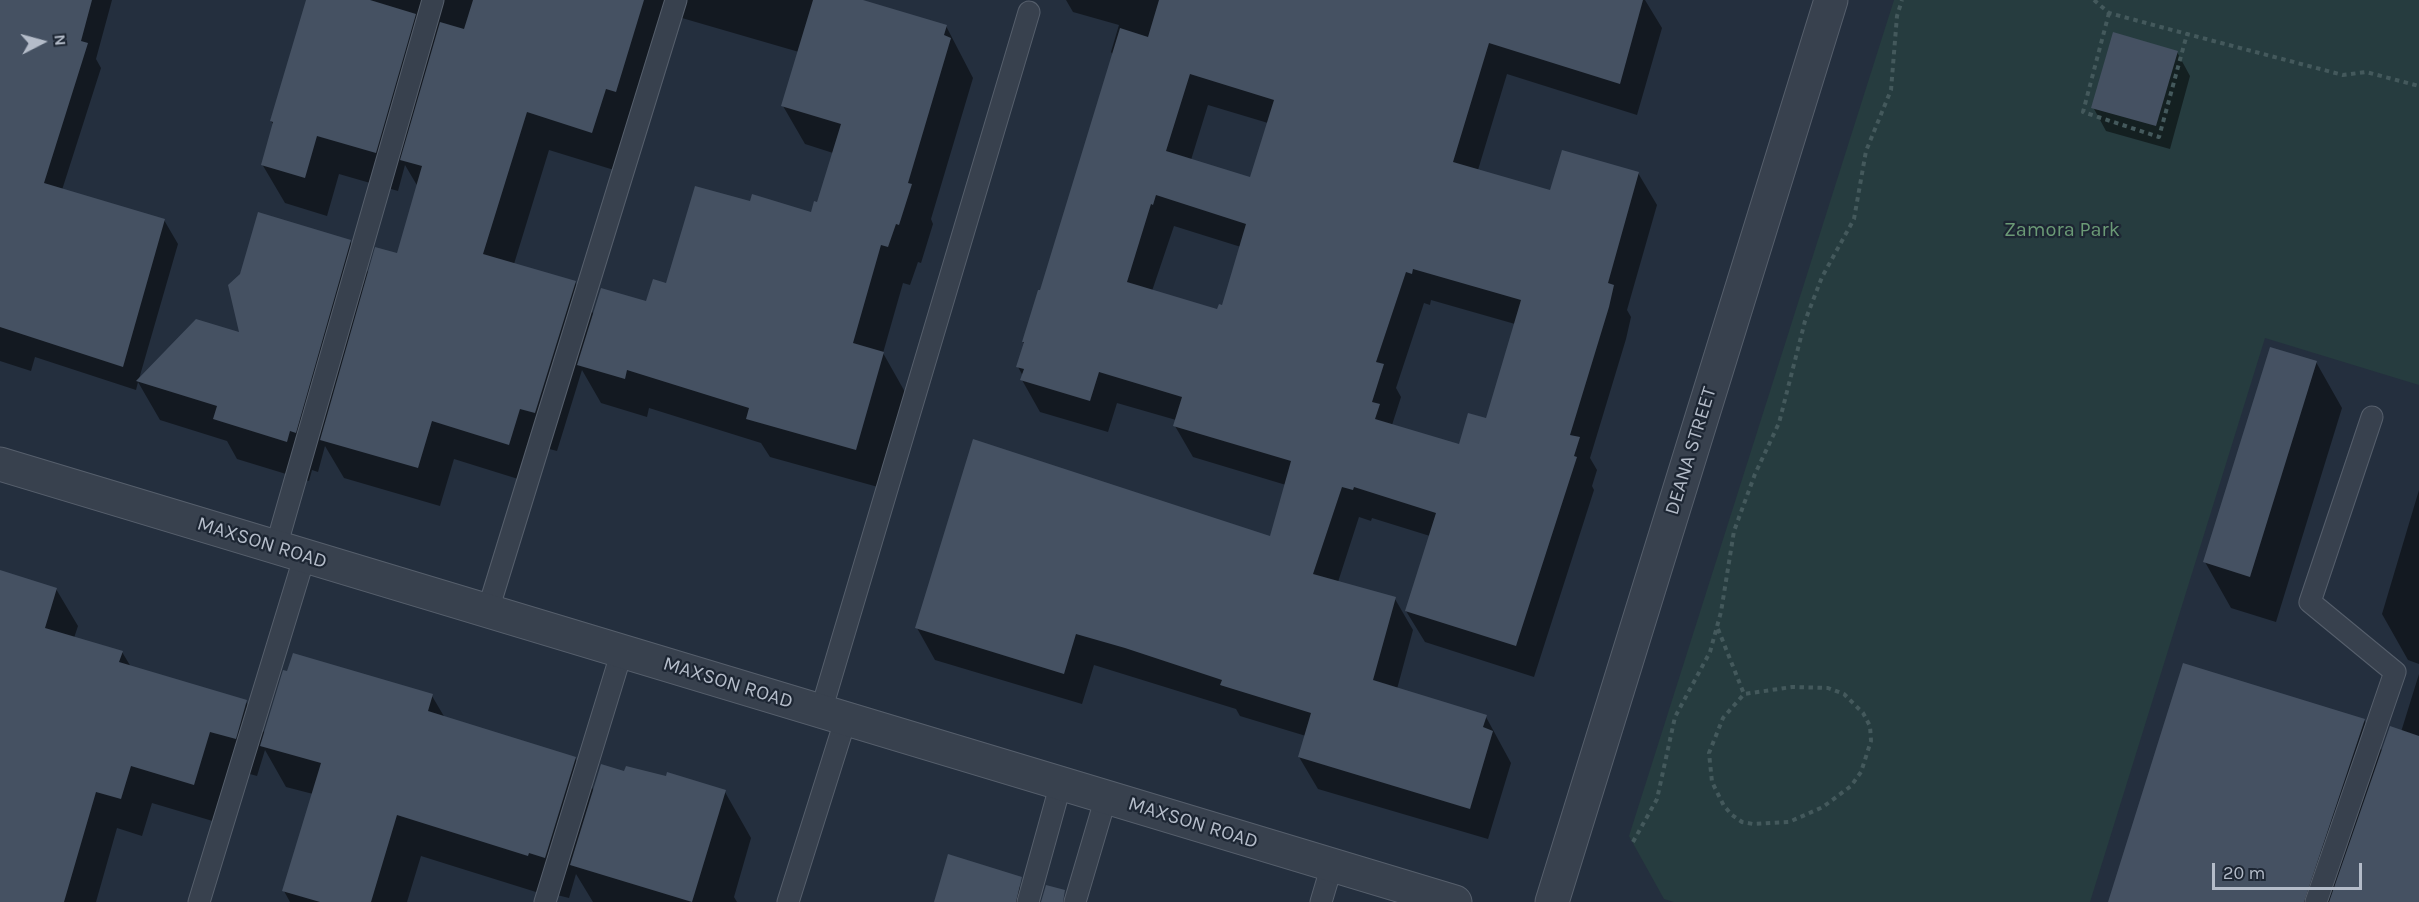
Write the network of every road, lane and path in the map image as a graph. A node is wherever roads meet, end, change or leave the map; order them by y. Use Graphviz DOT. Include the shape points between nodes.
graph roads {
  1 [pos="433,0"];
  2 [pos="676,0"];
  3 [pos="1831,0"];
  4 [pos="1902,0"];
  5 [pos="2094,0"];
  6 [pos="1029,12"];
  7 [pos="2109,13"];
  8 [pos="2187,34"];
  9 [pos="2419,86"];
  10 [pos="2372,417"];
  11 [pos="0,464"];
  12 [pos="290,551"];
  13 [pos="488,610"];
  14 [pos="1718,629"];
  15 [pos="622,651"];
  16 [pos="1744,694"];
  17 [pos="833,715"];
  18 [pos="1061,783"];
  19 [pos="1106,797"];
  20 [pos="1633,842"];
  21 [pos="1332,865"];
  22 [pos="199,902"];
  23 [pos="545,902"];
  24 [pos="788,902"];
  25 [pos="1029,902"];
  26 [pos="1075,902"];
  27 [pos="1321,902"];
  28 [pos="1455,902"];
  29 [pos="1551,902"];
  30 [pos="2316,902"];
  1 -- 12 [label="lane"];
  2 -- 13 [label="lane"];
  3 -- 29 [label="street, DEANA STREET"];
  4 -- 14 [label="path" via="1897,16 1891,90 1866,151 1854,219 1822,277 1805,321 1779,423 1734,531"];
  5 -- 7 [label="path"];
  6 -- 17 [label="lane"];
  7 -- 8 [label="path"];
  7 -- 8 [label="path" via="2083,112 2159,137"];
  8 -- 9 [label="path" via="2343,75 2366,72"];
  10 -- 30 [label="lane" via="2310,602 2395,672"];
  11 -- 12 [label="street, MAXSON ROAD"];
  12 -- 13 [label="street, MAXSON ROAD"];
  12 -- 22 [label="lane"];
  13 -- 15 [label="street, MAXSON ROAD"];
  14 -- 16 [label="path"];
  14 -- 20 [label="path" via="1675,717 1657,799"];
  15 -- 17 [label="street, MAXSON ROAD"];
  15 -- 23 [label="lane"];
  16 -- 16 [label="path" via="1828,688 1855,703 1869,726 1871,741 1861,772 1851,786 1823,807 1789,822 1753,824 1732,815 1712,782 1709,753 1723,718"];
  17 -- 18 [label="street, MAXSON ROAD"];
  17 -- 24 [label="lane"];
  18 -- 19 [label="street, MAXSON ROAD"];
  18 -- 25 [label="lane"];
  19 -- 21 [label="street, MAXSON ROAD"];
  19 -- 26 [label="lane"];
  21 -- 27 [label="lane"];
  21 -- 28 [label="street, MAXSON ROAD"];
}
